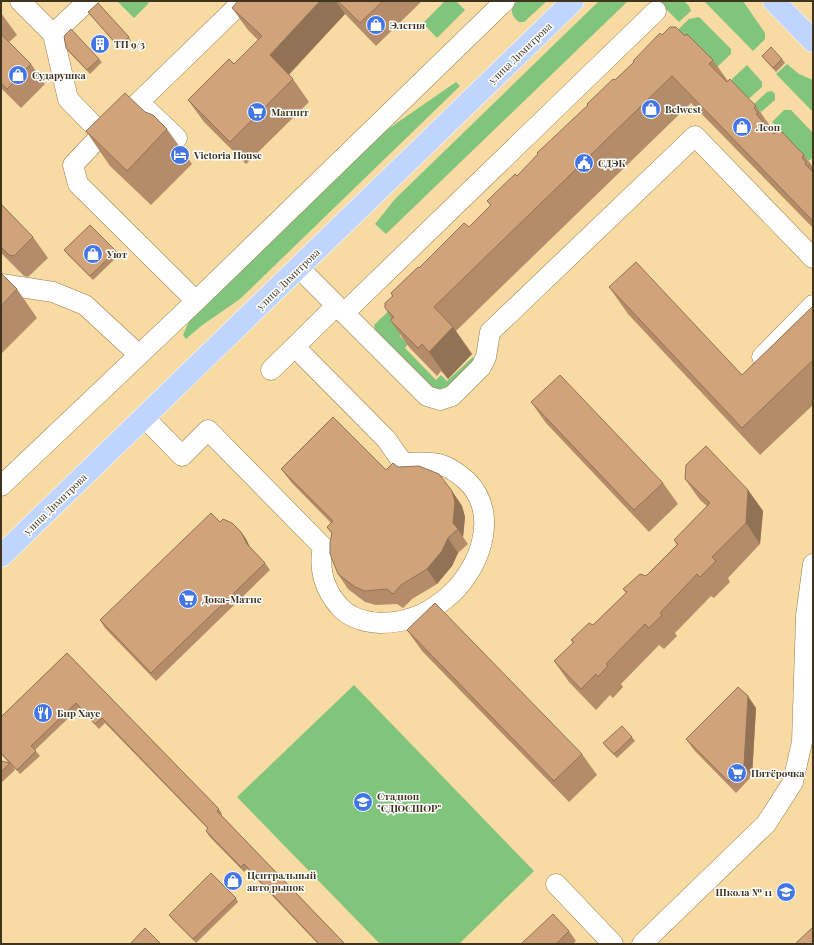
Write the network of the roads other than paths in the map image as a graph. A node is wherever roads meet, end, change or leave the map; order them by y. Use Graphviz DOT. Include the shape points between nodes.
graph roads {
  1 [pos="20,1"];
  2 [pos="88,1"];
  3 [pos="243,1"];
  4 [pos="505,1"];
  5 [pos="573,1"];
  6 [pos="774,1"];
  7 [pos="656,11"];
  8 [pos="53,34"];
  9 [pos="813,41"];
  10 [pos="139,102"];
  11 [pos="102,134"];
  12 [pos="178,138"];
  13 [pos="813,258"];
  14 [pos="299,268"];
  15 [pos="1,284"];
  16 [pos="196,301"];
  17 [pos="813,305"];
  18 [pos="340,309"];
  19 [pos="295,347"];
  20 [pos="139,354"];
  21 [pos="761,358"];
  22 [pos="271,370"];
  23 [pos="144,417"];
  24 [pos="1,486"];
  25 [pos="1,556"];
  26 [pos="813,564"];
  27 [pos="809,616"];
  28 [pos="556,884"];
  29 [pos="613,944"];
  30 [pos="642,944"];
  1 -- 8 [label="street"];
  2 -- 8 [label="street"];
  3 -- 10 [label="street"];
  4 -- 16 [label="street"];
  5 -- 14 [label="main road, улица Димитрова"];
  6 -- 9 [label="main road"];
  7 -- 18 [label="street"];
  8 -- 11 [label="street" via="68,99"];
  10 -- 11 [label="street"];
  10 -- 12 [label="street"];
  11 -- 16 [label="street" via="73,165 78,184"];
  13 -- 18 [label="street" via="695,136 490,332 486,357 481,367 452,396 440,400 427,396"];
  14 -- 18 [label="street"];
  14 -- 23 [label="main road, улица Димитрова"];
  15 -- 20 [label="street" via="52,292 84,305"];
  16 -- 20 [label="street"];
  17 -- 21 [label="street"];
  18 -- 19 [label="street"];
  19 -- 22 [label="street"];
  19 -- 23 [label="street" via="386,439 403,463 442,465 459,474 480,497 484,516 480,550 459,586 428,611 410,619 389,623 367,622 342,610 325,585 322,570 323,547 208,430 182,456"];
  20 -- 24 [label="street"];
  23 -- 25 [label="main road, улица Димитрова"];
  26 -- 27 [label="street"];
  27 -- 30 [label="street" via="802,742 793,782 766,824"];
  28 -- 29 [label="street"];
}
